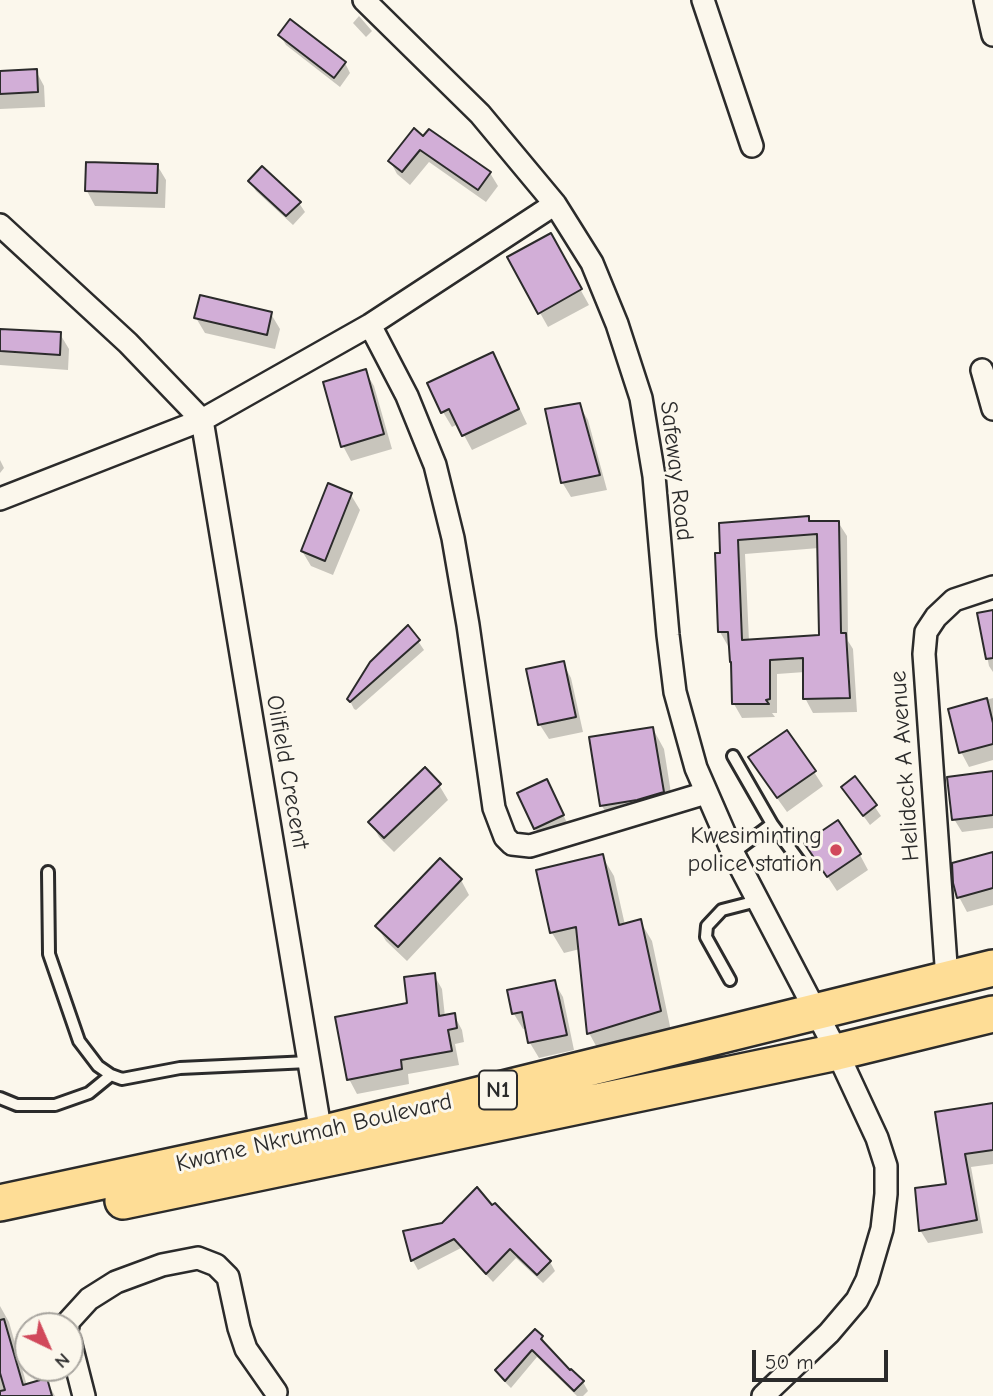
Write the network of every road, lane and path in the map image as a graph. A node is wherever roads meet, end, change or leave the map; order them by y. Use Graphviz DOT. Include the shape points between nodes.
graph roads {
  1 [pos="364,0"];
  2 [pos="703,0"];
  3 [pos="985,0"];
  4 [pos="993,35"];
  5 [pos="752,146"];
  6 [pos="555,204"];
  7 [pos="0,225"];
  8 [pos="370,325"];
  9 [pos="982,370"];
  10 [pos="993,409"];
  11 [pos="202,420"];
  12 [pos="0,499"];
  13 [pos="993,587"];
  14 [pos="733,756"];
  15 [pos="706,793"];
  16 [pos="772,824"];
  17 [pos="733,853"];
  18 [pos="800,862"];
  19 [pos="48,873"];
  20 [pos="757,901"];
  21 [pos="993,968"];
  22 [pos="947,979"];
  23 [pos="730,980"];
  24 [pos="818,1012"];
  25 [pos="993,1014"];
  26 [pos="837,1052"];
  27 [pos="309,1062"];
  28 [pos="110,1075"];
  29 [pos="0,1098"];
  30 [pos="321,1133"];
  31 [pos="0,1203"];
  32 [pos="0,1226"];
  33 [pos="77,1312"];
  34 [pos="276,1392"];
  35 [pos="763,1396"];
  1 -- 6 [label="street, Safeway Road" via="480,114"];
  2 -- 5 [label="street"];
  3 -- 4 [label="street"];
  6 -- 8 [label="street"];
  6 -- 15 [label="street, Safeway Road" via="592,263 641,398 654,476 675,692"];
  7 -- 11 [label="street" via="128,343"];
  8 -- 11 [label="street"];
  8 -- 15 [label="street" via="407,396 435,465 468,625 494,808 505,837 512,844 530,846"];
  9 -- 10 [label="street"];
  11 -- 12 [label="street"];
  11 -- 27 [label="street, Oilfield Crecent"];
  13 -- 22 [label="street, Helideck A Avenue" via="954,600 926,632"];
  14 -- 16 [label="lane"];
  15 -- 17 [label="street, Safeway Road"];
  16 -- 17 [label="lane"];
  16 -- 18 [label="lane"];
  17 -- 20 [label="street, Safeway Road"];
  19 -- 28 [label="lane" via="49,954 79,1041"];
  20 -- 23 [label="lane" via="722,911 707,926 706,937"];
  20 -- 24 [label="street, Safeway Road"];
  21 -- 22 [label="highway, Kwame Nkrumah Boulevard / N1"];
  22 -- 24 [label="highway, Kwame Nkrumah Boulevard / N1"];
  24 -- 26 [label="street, Safeway Road"];
  24 -- 30 [label="highway, Kwame Nkrumah Boulevard / N1"];
  25 -- 26 [label="highway, Kwame Nkrumah Boulevard / N1"];
  26 -- 32 [label="highway, Kwame Nkrumah Boulevard / N1"];
  26 -- 35 [label="street, Safeway Road" via="886,1166 882,1229 856,1300 829,1333"];
  27 -- 28 [label="lane" via="180,1068 122,1079"];
  27 -- 30 [label="street, Oilfield Crecent"];
  28 -- 29 [label="lane" via="89,1093 55,1105 16,1105"];
  30 -- 31 [label="highway, Kwame Nkrumah Boulevard / N1"];
  33 -- 34 [label="street" via="116,1282 162,1265 198,1258 216,1265 228,1277 246,1349"];
}
